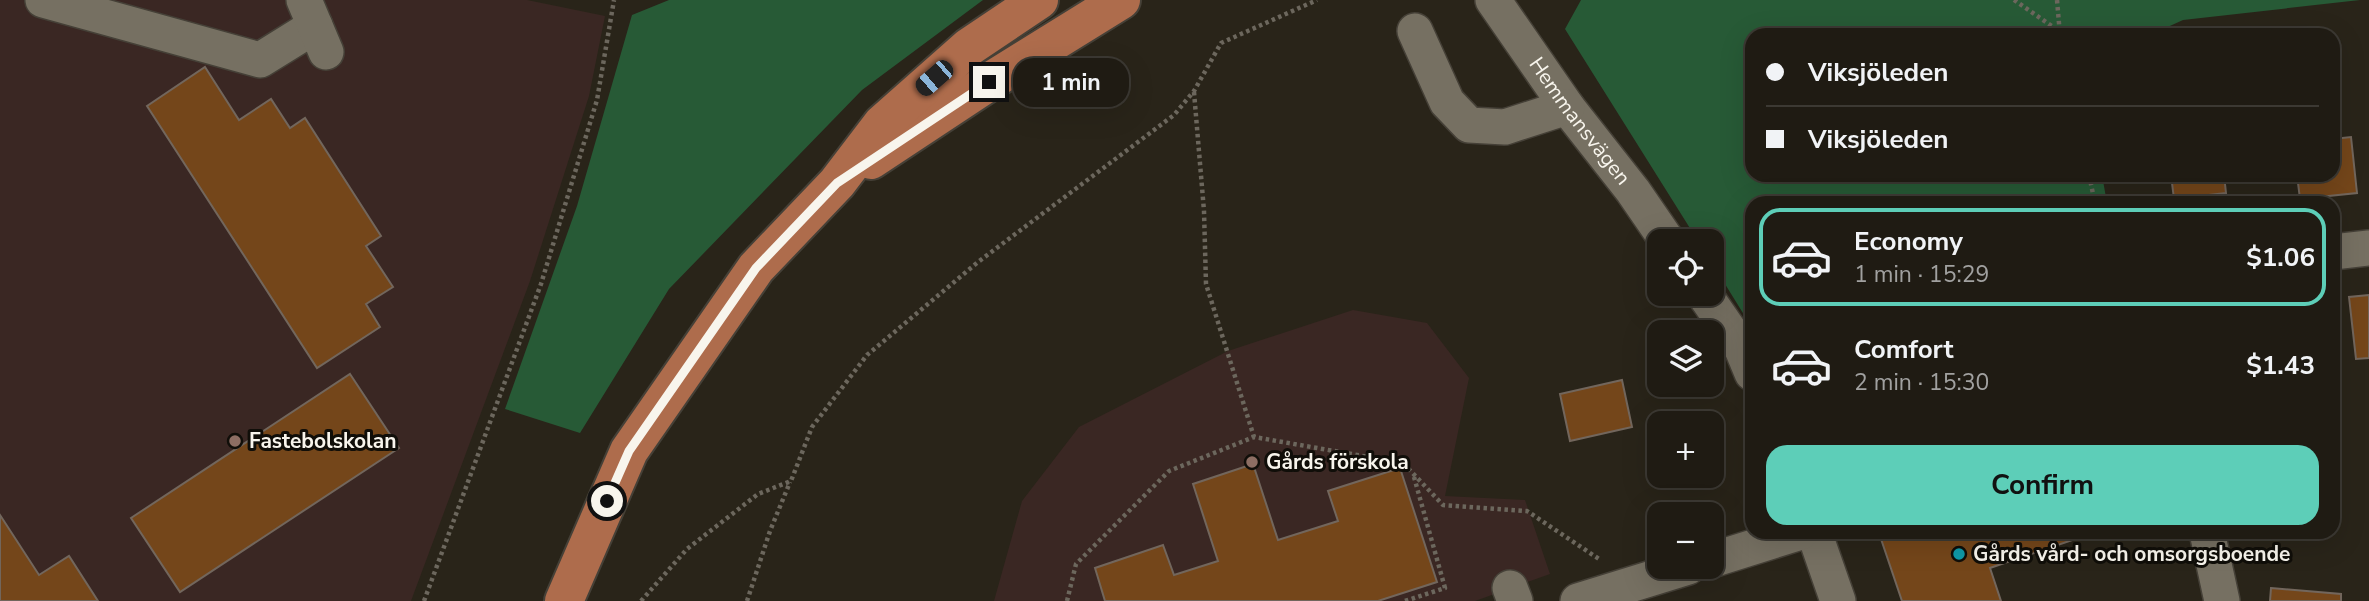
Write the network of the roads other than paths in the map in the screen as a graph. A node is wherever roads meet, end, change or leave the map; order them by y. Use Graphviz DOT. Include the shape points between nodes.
graph roads {
  1 [pos="43,0"];
  2 [pos="1040,0"];
  3 [pos="1121,0"];
  4 [pos="1493,0"];
  5 [pos="315,26"];
  6 [pos="1415,32"];
  7 [pos="1567,107"];
  8 [pos="837,183"];
  9 [pos="1659,229"];
  10 [pos="2369,248"];
  11 [pos="2340,251"];
  12 [pos="1713,306"];
  13 [pos="1745,351"];
  14 [pos="1779,539"];
  15 [pos="1816,539"];
  16 [pos="2208,539"];
  17 [pos="1724,556"];
  18 [pos="1664,579"];
  19 [pos="1638,592"];
  20 [pos="564,601"];
  21 [pos="1578,601"];
  22 [pos="1838,601"];
  23 [pos="2221,601"];
  1 -- 5 [label="street" via="260,60"];
  2 -- 8 [label="main road" via="969,47 882,124"];
  3 -- 8 [label="main road"];
  4 -- 7 [label="street, Hemmansvägen"];
  6 -- 7 [label="street" via="1447,102 1469,125 1505,127"];
  7 -- 9 [label="street, Hemmansvägen"];
  8 -- 20 [label="main road" via="756,268 629,451"];
  10 -- 11 [label="street"];
  12 -- 13 [label="street"];
  14 -- 17 [label="street"];
  15 -- 22 [label="street"];
  16 -- 23 [label="street"];
  18 -- 19 [label="street"];
  19 -- 21 [label="street"];
}
